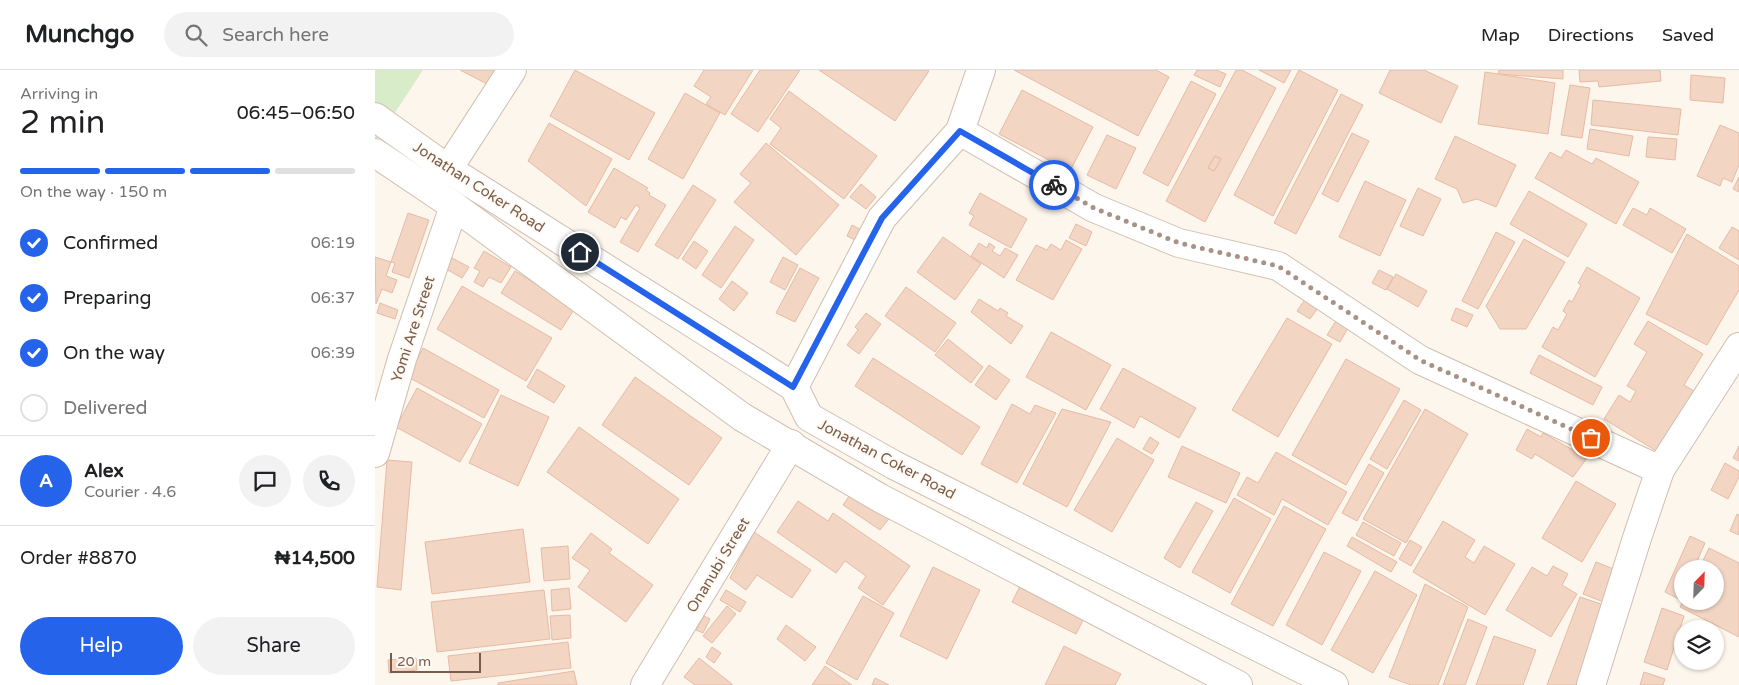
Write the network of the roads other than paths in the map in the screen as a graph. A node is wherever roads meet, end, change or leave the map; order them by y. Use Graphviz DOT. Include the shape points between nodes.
graph roads {
  1 [pos="512,70"];
  2 [pos="981,70"];
  3 [pos="375,117"];
  4 [pos="960,131"];
  5 [pos="375,153"];
  6 [pos="448,169"];
  7 [pos="454,206"];
  8 [pos="1739,346"];
  9 [pos="793,387"];
  10 [pos="791,444"];
  11 [pos="375,453"];
  12 [pos="1660,470"];
  13 [pos="645,685"];
  14 [pos="1237,685"];
  15 [pos="1334,685"];
  16 [pos="1591,685"];
  1 -- 6 [label="street"];
  2 -- 4 [label="street"];
  3 -- 6 [label="street, Jonathan Coker Road"];
  4 -- 9 [label="street" via="882,218"];
  4 -- 12 [label="street" via="1094,208 1179,243 1278,266 1420,360"];
  5 -- 7 [label="street, Jonathan Coker Road"];
  6 -- 9 [label="street, Jonathan Coker Road"];
  7 -- 10 [label="street, Jonathan Coker Road" via="742,416"];
  7 -- 11 [label="street, Yomi Are Street" via="402,359"];
  8 -- 12 [label="street"];
  9 -- 15 [label="street, Jonathan Coker Road" via="809,417 894,465"];
  10 -- 13 [label="street, Onanubi Street"];
  10 -- 14 [label="street, Jonathan Coker Road" via="880,498"];
  12 -- 16 [label="street"];
}
